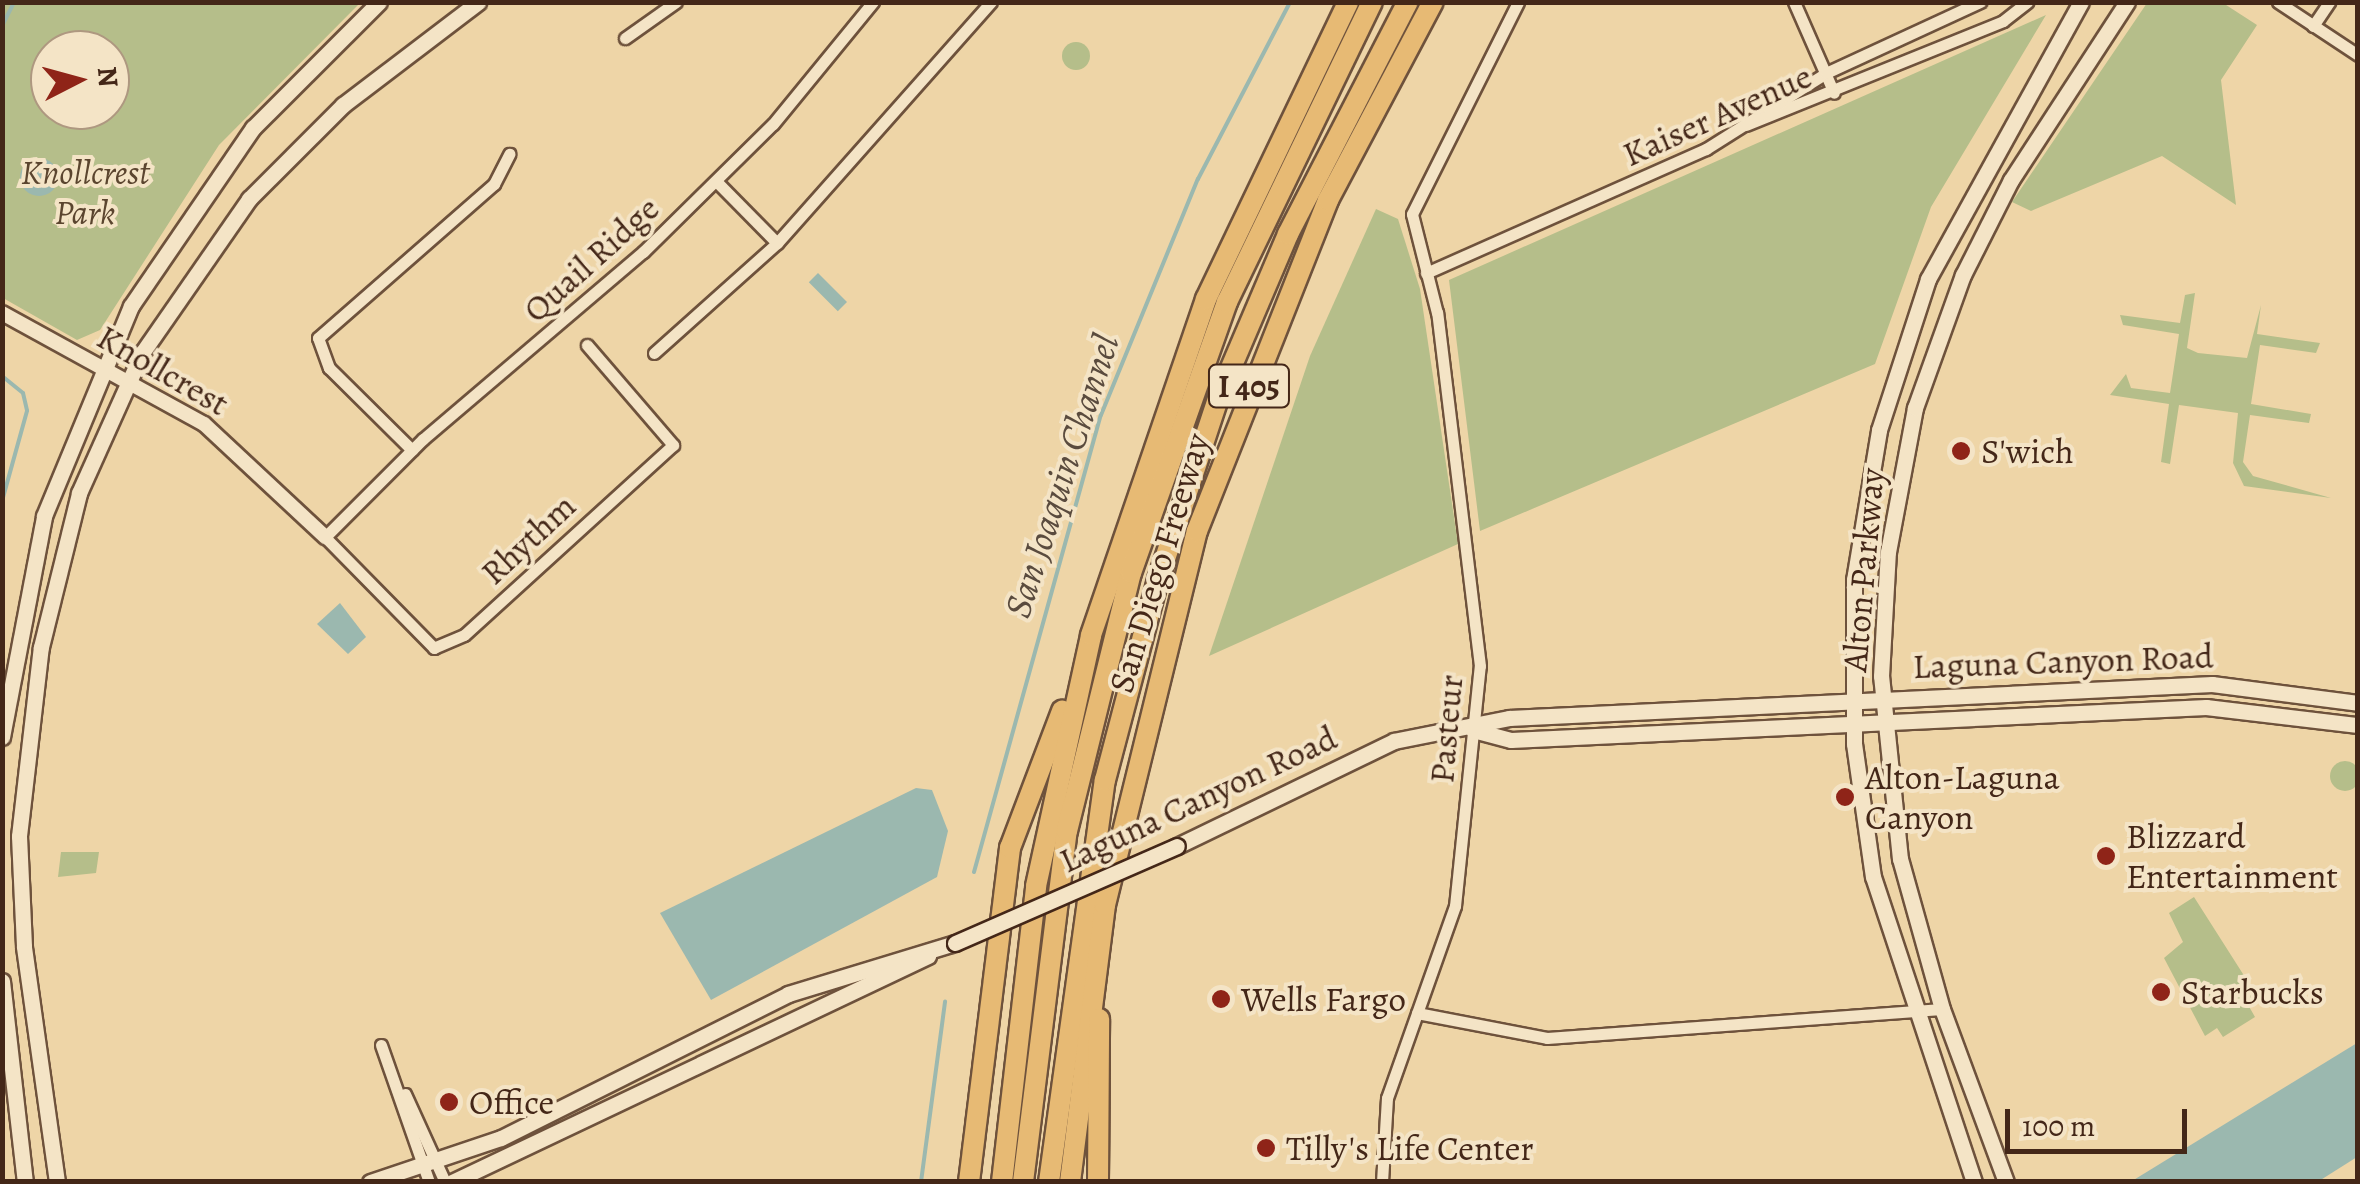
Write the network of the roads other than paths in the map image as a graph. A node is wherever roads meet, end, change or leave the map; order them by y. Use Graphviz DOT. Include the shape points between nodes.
graph roads {
  1 [pos="379,2"];
  2 [pos="478,2"];
  3 [pos="676,2"];
  4 [pos="873,2"];
  5 [pos="990,2"];
  6 [pos="1348,2"];
  7 [pos="1372,2"];
  8 [pos="1408,2"];
  9 [pos="1433,2"];
  10 [pos="1518,2"];
  11 [pos="1794,2"];
  12 [pos="1980,2"];
  13 [pos="2027,2"];
  14 [pos="2081,2"];
  15 [pos="2128,2"];
  16 [pos="2278,2"];
  17 [pos="2329,2"];
  18 [pos="2313,26"];
  19 [pos="625,38"];
  20 [pos="2358,55"];
  21 [pos="1826,73"];
  22 [pos="1834,93"];
  23 [pos="1746,125"];
  24 [pos="509,154"];
  25 [pos="716,181"];
  26 [pos="776,243"];
  27 [pos="1426,272"];
  28 [pos="2,313"];
  29 [pos="587,345"];
  30 [pos="654,353"];
  31 [pos="101,368"];
  32 [pos="127,380"];
  33 [pos="412,450"];
  34 [pos="324,537"];
  35 [pos="1091,635"];
  36 [pos="1882,698"];
  37 [pos="1852,700"];
  38 [pos="2358,703"];
  39 [pos="1884,719"];
  40 [pos="1853,720"];
  41 [pos="2358,725"];
  42 [pos="1473,730"];
  43 [pos="2,737"];
  44 [pos="1100,937"];
  45 [pos="955,943"];
  46 [pos="2,981"];
  47 [pos="1942,1009"];
  48 [pos="1416,1012"];
  49 [pos="1913,1012"];
  50 [pos="381,1045"];
  51 [pos="431,1170"];
  52 [pos="24,1182"];
  53 [pos="57,1182"];
  54 [pos="370,1182"];
  55 [pos="448,1182"];
  56 [pos="965,1182"];
  57 [pos="1002,1182"];
  58 [pos="1023,1182"];
  59 [pos="1049,1182"];
  60 [pos="1070,1182"];
  61 [pos="1098,1182"];
  62 [pos="1382,1182"];
  63 [pos="1974,1182"];
  64 [pos="2006,1182"];
  1 -- 31 [label="main road" via="227,160"];
  2 -- 32 [label="main road" via="285,159 194,270"];
  3 -- 19 [label="street"];
  4 -- 25 [label="street, Quail Ridge"];
  5 -- 26 [label="street"];
  6 -- 35 [label="highway, San Diego Freeway / I 405" via="1206,299"];
  7 -- 58 [label="highway, San Diego Freeway" via="1242,266 1136,556 1067,832"];
  8 -- 59 [label="highway" via="1288,234 1218,396 1158,580 1102,798"];
  9 -- 44 [label="highway, San Diego Freeway / I 405" via="1328,200 1218,470 1155,680"];
  10 -- 27 [label="street, Pasteur" via="1418,192 1413,236"];
  11 -- 21 [label="street"];
  12 -- 21 [label="street, Kaiser Avenue"];
  13 -- 22 [label="street, Kaiser Avenue"];
  14 -- 37 [label="main road, Alton Parkway" via="1967,197 1896,368 1862,516"];
  15 -- 36 [label="main road, Alton Parkway" via="2002,195 1936,340 1892,519"];
  16 -- 18 [label="street"];
  17 -- 18 [label="street"];
  18 -- 20 [label="street"];
  21 -- 22 [label="street"];
  21 -- 23 [label="street, Kaiser Avenue"];
  22 -- 23 [label="street, Kaiser Avenue"];
  23 -- 27 [label="street, Kaiser Avenue"];
  24 -- 33 [label="street" via="494,184 318,338 320,357"];
  25 -- 26 [label="street"];
  25 -- 33 [label="street, Quail Ridge"];
  26 -- 30 [label="street"];
  27 -- 42 [label="street, Pasteur" via="1478,628"];
  28 -- 31 [label="street, Knollcrest"];
  29 -- 34 [label="street, Rhythm" via="673,445 464,636 425,644"];
  31 -- 32 [label="street, Knollcrest"];
  31 -- 43 [label="main road" via="41,528"];
  32 -- 34 [label="street, Knollcrest" via="215,432"];
  32 -- 53 [label="main road" via="62,551 24,771 24,946"];
  33 -- 34 [label="street, Quail Ridge"];
  35 -- 56 [label="highway" via="1010,848"];
  35 -- 57 [label="highway, San Diego Freeway / I 405" via="1036,886"];
  36 -- 37 [label="main road, Laguna Canyon Road"];
  36 -- 38 [label="main road, Laguna Canyon Road" via="2212,684"];
  36 -- 39 [label="main road, Alton Parkway"];
  37 -- 40 [label="main road, Alton Parkway"];
  37 -- 42 [label="main road, Laguna Canyon Road" via="1508,718"];
  39 -- 40 [label="main road, Laguna Canyon Road"];
  39 -- 41 [label="main road, Laguna Canyon Road" via="2206,707"];
  39 -- 47 [label="main road, Alton Parkway" via="1900,860"];
  40 -- 42 [label="main road, Laguna Canyon Road" via="1511,740"];
  40 -- 49 [label="main road, Alton Parkway" via="1875,888"];
  42 -- 45 [label="main road, Laguna Canyon Road, bridge" via="1380,747"];
  42 -- 48 [label="street, Pasteur" via="1455,906"];
  44 -- 60 [label="highway, San Diego Freeway / I 405"];
  44 -- 61 [label="highway"];
  45 -- 51 [label="main road, Laguna Canyon Road" via="788,994"];
  45 -- 55 [label="main road, Laguna Canyon Road"];
  46 -- 52 [label="main road"];
  47 -- 49 [label="street"];
  47 -- 64 [label="main road, Alton Parkway"];
  48 -- 49 [label="street" via="1547,1038"];
  48 -- 62 [label="street, Pasteur" via="1387,1098"];
  49 -- 63 [label="main road, Alton Parkway"];
  50 -- 51 [label="street"];
  51 -- 54 [label="main road, Laguna Canyon Road"];
  51 -- 55 [label="street"];
}
